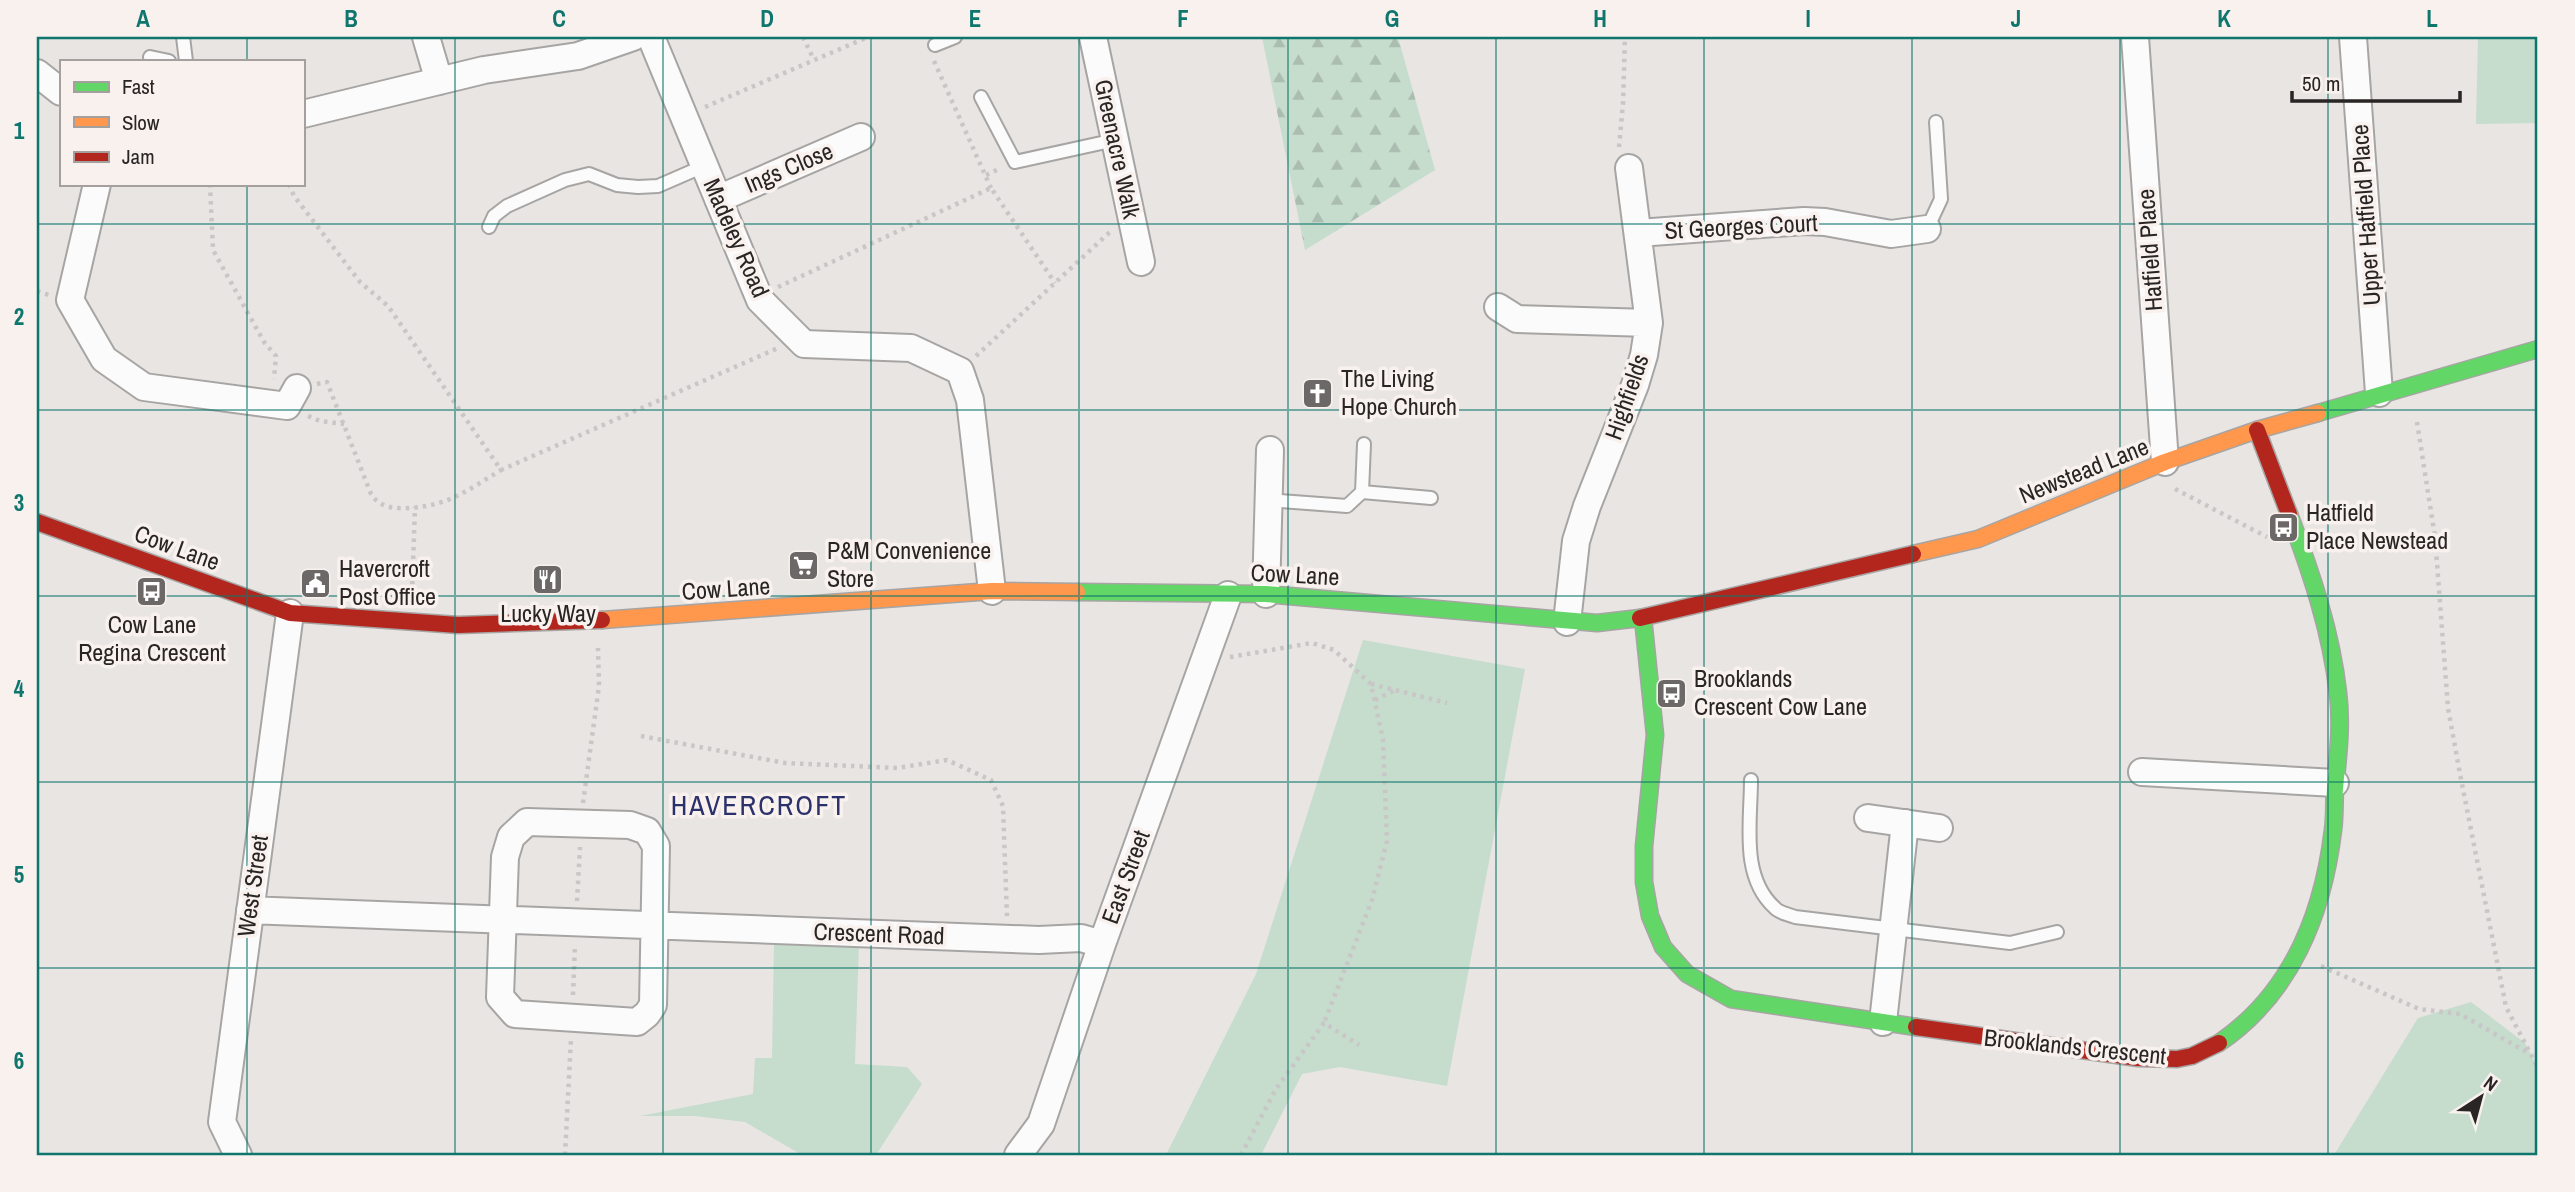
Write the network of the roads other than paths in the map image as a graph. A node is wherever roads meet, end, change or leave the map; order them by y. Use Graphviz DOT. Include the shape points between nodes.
graph roads {
  1 [pos="183,37"];
  2 [pos="426,37"];
  3 [pos="633,37"];
  4 [pos="651,37"];
  5 [pos="955,37"];
  6 [pos="1093,37"];
  7 [pos="2134,37"];
  8 [pos="2353,37"];
  9 [pos="932,47"];
  10 [pos="150,57"];
  11 [pos="164,60"];
  12 [pos="186,60"];
  13 [pos="37,73"];
  14 [pos="439,81"];
  15 [pos="60,91"];
  16 [pos="981,97"];
  17 [pos="304,114"];
  18 [pos="1936,122"];
  19 [pos="865,136"];
  20 [pos="1115,140"];
  21 [pos="704,166"];
  22 [pos="1629,168"];
  23 [pos="97,186"];
  24 [pos="718,199"];
  25 [pos="489,227"];
  26 [pos="1927,229"];
  27 [pos="1638,233"];
  28 [pos="1143,268"];
  29 [pos="1498,307"];
  30 [pos="1649,323"];
  31 [pos="2538,349"];
  32 [pos="2379,393"];
  33 [pos="285,399"];
  34 [pos="2257,430"];
  35 [pos="1364,444"];
  36 [pos="1270,450"];
  37 [pos="2159,465"];
  38 [pos="1362,492"];
  39 [pos="1431,498"];
  40 [pos="1268,500"];
  41 [pos="37,522"];
  42 [pos="992,592"];
  43 [pos="1265,594"];
  44 [pos="1228,595"];
  45 [pos="290,612"];
  46 [pos="1643,618"];
  47 [pos="1567,622"];
  48 [pos="2142,772"];
  49 [pos="1751,780"];
  50 [pos="2336,783"];
  51 [pos="1868,818"];
  52 [pos="1905,823"];
  53 [pos="1939,828"];
  54 [pos="250,910"];
  55 [pos="503,920"];
  56 [pos="654,925"];
  57 [pos="1894,929"];
  58 [pos="2057,932"];
  59 [pos="1102,944"];
  60 [pos="1883,1022"];
  61 [pos="238,1155"];
  62 [pos="1018,1155"];
  1 -- 12 [label="lane"];
  2 -- 14 [label="street"];
  3 -- 14 [label="street" via="578,56"];
  4 -- 21 [label="street, Madeley Road"];
  5 -- 9 [label="lane"];
  6 -- 20 [label="street, Greenacre Walk"];
  7 -- 37 [label="street, Hatfield Place"];
  8 -- 32 [label="street, Upper Hatfield Place"];
  10 -- 11 [label="lane"];
  13 -- 15 [label="street"];
  14 -- 17 [label="street"];
  16 -- 20 [label="lane" via="1014,162"];
  18 -- 26 [label="lane" via="1941,199"];
  19 -- 24 [label="street, Ings Close"];
  20 -- 28 [label="street, Greenacre Walk"];
  21 -- 24 [label="street, Madeley Road"];
  21 -- 25 [label="lane" via="659,186 617,185 589,174 565,180 507,206"];
  22 -- 27 [label="street, Highfields"];
  23 -- 33 [label="street" via="70,300 104,359 144,387"];
  24 -- 42 [label="street, Madeley Road" via="758,296 804,344 911,348 960,371 970,400"];
  26 -- 27 [label="street, St Georges Court" via="1891,234 1804,221"];
  27 -- 30 [label="street, Highfields"];
  29 -- 30 [label="street" via="1517,319"];
  30 -- 47 [label="street, Highfields" via="1635,385 1576,541"];
  31 -- 32 [label="main road, Newstead Lane"];
  32 -- 34 [label="main road, Newstead Lane"];
  34 -- 37 [label="main road, Newstead Lane"];
  34 -- 50 [label="main road, Brooklands Crescent" via="2299,541 2331,647 2341,733"];
  35 -- 38 [label="lane"];
  36 -- 40 [label="street"];
  37 -- 46 [label="main road, Newstead Lane" via="1978,539"];
  38 -- 39 [label="lane"];
  38 -- 40 [label="lane" via="1347,506"];
  40 -- 43 [label="street"];
  41 -- 45 [label="main road, Cow Lane"];
  42 -- 44 [label="main road, Cow Lane"];
  42 -- 45 [label="main road, Cow Lane" via="597,620 458,625"];
  43 -- 44 [label="main road, Cow Lane"];
  43 -- 47 [label="main road, Cow Lane"];
  44 -- 59 [label="street, East Street"];
  45 -- 54 [label="street, West Street"];
  46 -- 47 [label="main road, Cow Lane"];
  46 -- 60 [label="main road, Brooklands Crescent" via="1655,732 1643,889 1657,934 1696,981 1724,997"];
  48 -- 50 [label="street"];
  49 -- 57 [label="lane" via="1751,866 1760,890 1776,910"];
  50 -- 60 [label="main road, Brooklands Crescent" via="2325,879 2298,956 2276,991 2247,1023 2218,1044 2193,1056 2162,1059"];
  51 -- 52 [label="street"];
  52 -- 53 [label="street"];
  52 -- 57 [label="street"];
  54 -- 55 [label="street, Crescent Road"];
  54 -- 61 [label="street, West Street" via="222,1122"];
  55 -- 56 [label="street, Crescent Road"];
  55 -- 56 [label="street" via="505,857 511,837 527,822 630,825 647,831 656,846"];
  55 -- 56 [label="street" via="500,997 515,1014 637,1022 653,1005"];
  56 -- 59 [label="street, Crescent Road" via="1081,939"];
  57 -- 58 [label="lane" via="2010,943"];
  57 -- 60 [label="street"];
  59 -- 62 [label="street, East Street" via="1041,1124"];
}
